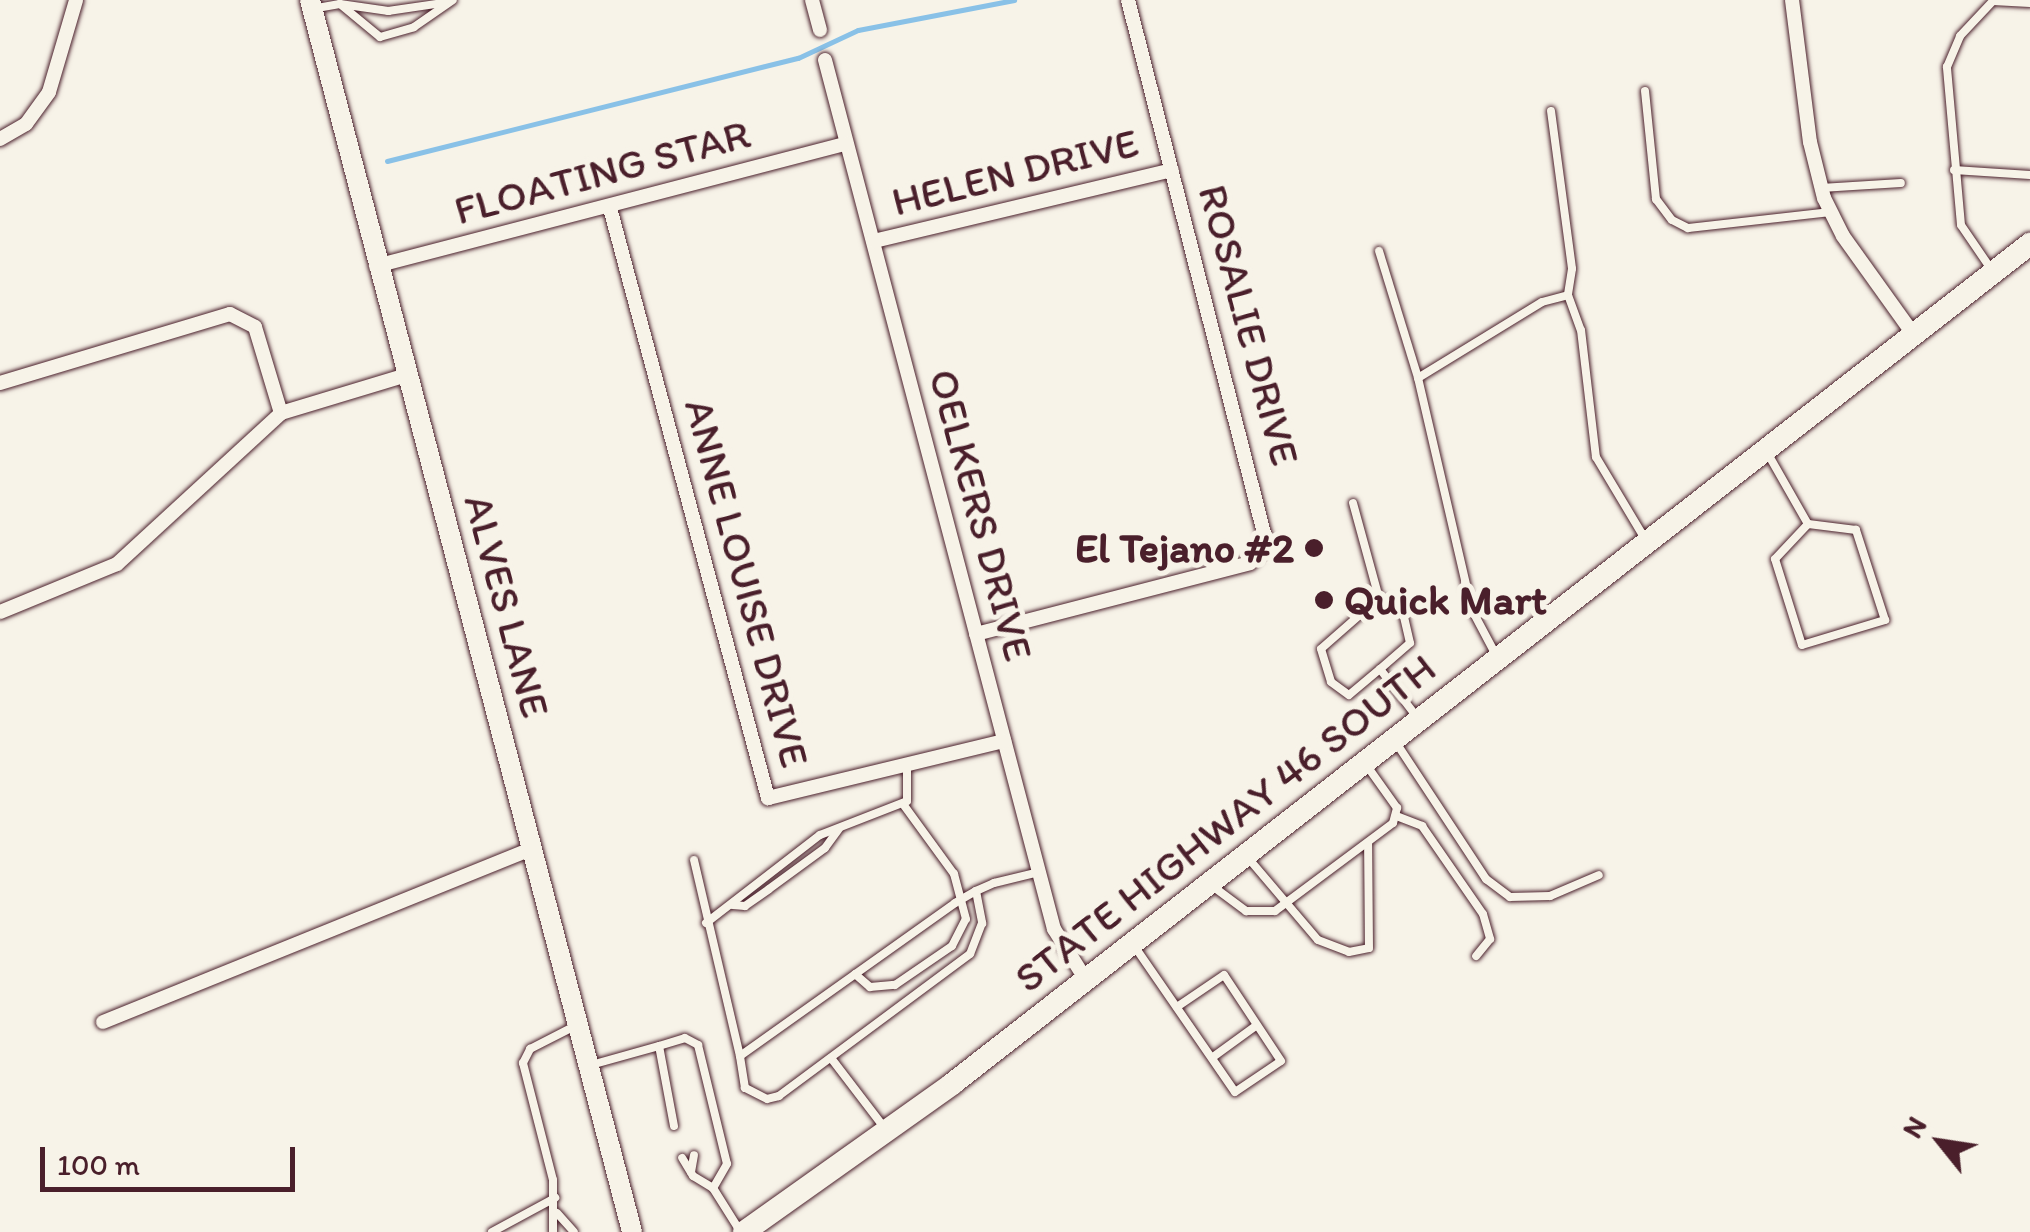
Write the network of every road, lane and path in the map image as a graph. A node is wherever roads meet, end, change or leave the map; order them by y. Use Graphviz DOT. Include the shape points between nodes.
graph roads {
  1 [pos="76,0"];
  2 [pos="452,0"];
  3 [pos="812,0"];
  4 [pos="1128,0"];
  5 [pos="1792,0"];
  6 [pos="2030,3"];
  7 [pos="311,4"];
  8 [pos="340,4"];
  9 [pos="820,30"];
  10 [pos="825,60"];
  11 [pos="1645,91"];
  12 [pos="1551,111"];
  13 [pos="0,139"];
  14 [pos="846,144"];
  15 [pos="1172,170"];
  16 [pos="1954,170"];
  17 [pos="2030,175"];
  18 [pos="1901,183"];
  19 [pos="1821,188"];
  20 [pos="610,208"];
  21 [pos="1831,212"];
  22 [pos="874,242"];
  23 [pos="2030,244"];
  24 [pos="1378,251"];
  25 [pos="376,266"];
  26 [pos="1994,273"];
  27 [pos="1568,295"];
  28 [pos="1914,334"];
  29 [pos="406,375"];
  30 [pos="1418,378"];
  31 [pos="0,383"];
  32 [pos="281,413"];
  33 [pos="1766,450"];
  34 [pos="1353,503"];
  35 [pos="1808,524"];
  36 [pos="1648,542"];
  37 [pos="1379,598"];
  38 [pos="0,612"];
  39 [pos="976,634"];
  40 [pos="1497,657"];
  41 [pos="1380,669"];
  42 [pos="1420,720"];
  43 [pos="1394,740"];
  44 [pos="1004,741"];
  45 [pos="1365,763"];
  46 [pos="907,767"];
  47 [pos="902,804"];
  48 [pos="1399,817"];
  49 [pos="1368,843"];
  50 [pos="532,850"];
  51 [pos="1246,856"];
  52 [pos="694,860"];
  53 [pos="1038,872"];
  54 [pos="1598,875"];
  55 [pos="1211,884"];
  56 [pos="976,891"];
  57 [pos="964,899"];
  58 [pos="1288,902"];
  59 [pos="706,924"];
  60 [pos="1132,943"];
  61 [pos="1476,956"];
  62 [pos="855,974"];
  63 [pos="1086,980"];
  64 [pos="1177,1007"];
  65 [pos="103,1022"];
  66 [pos="577,1024"];
  67 [pos="1258,1025"];
  68 [pos="659,1046"];
  69 [pos="740,1056"];
  70 [pos="1212,1057"];
  71 [pos="832,1058"];
  72 [pos="587,1066"];
  73 [pos="676,1116"];
  74 [pos="686,1123"];
  75 [pos="674,1126"];
  76 [pos="888,1131"];
  77 [pos="694,1155"];
  78 [pos="682,1158"];
  79 [pos="692,1172"];
  80 [pos="714,1188"];
  81 [pos="555,1198"];
  82 [pos="556,1212"];
  83 [pos="492,1232"];
  84 [pos="554,1232"];
  85 [pos="574,1232"];
  86 [pos="632,1232"];
  87 [pos="742,1232"];
  1 -- 13 [label="street" via="49,92 26,124"];
  2 -- 8 [label="lane" via="388,11"];
  2 -- 8 [label="lane" via="414,28 380,37"];
  3 -- 9 [label="street"];
  4 -- 15 [label="street, ROSALIE DRIVE"];
  5 -- 19 [label="street"];
  6 -- 16 [label="lane" via="1993,1 1960,36 1947,67"];
  7 -- 8 [label="lane"];
  7 -- 25 [label="street, ALVES LANE"];
  10 -- 14 [label="street, OELKERS DRIVE"];
  11 -- 21 [label="lane" via="1656,200 1672,220 1688,228"];
  12 -- 27 [label="lane" via="1572,269"];
  14 -- 20 [label="street, FLOATING STAR"];
  14 -- 22 [label="street, OELKERS DRIVE"];
  15 -- 22 [label="street, HELEN DRIVE"];
  15 -- 39 [label="street, ROSALIE DRIVE" via="1267,545 1250,563"];
  16 -- 17 [label="lane"];
  16 -- 26 [label="lane" via="1961,225"];
  18 -- 19 [label="lane"];
  19 -- 21 [label="street"];
  20 -- 25 [label="street, FLOATING STAR"];
  20 -- 46 [label="street, ANNE LOUISE DRIVE" via="768,798"];
  21 -- 28 [label="street"];
  22 -- 39 [label="street, OELKERS DRIVE"];
  23 -- 26 [label="main road, STATE HIGHWAY 46 SOUTH"];
  24 -- 30 [label="lane"];
  25 -- 29 [label="street, ALVES LANE"];
  26 -- 28 [label="main road, STATE HIGHWAY 46 SOUTH"];
  27 -- 30 [label="lane" via="1542,302"];
  27 -- 36 [label="lane" via="1581,330 1596,457 1616,500"];
  28 -- 33 [label="main road, STATE HIGHWAY 46 SOUTH"];
  29 -- 32 [label="street"];
  29 -- 50 [label="street, ALVES LANE"];
  30 -- 40 [label="lane" via="1472,610"];
  31 -- 32 [label="street" via="230,314 255,327"];
  32 -- 38 [label="street" via="117,564"];
  33 -- 35 [label="lane"];
  33 -- 36 [label="main road, STATE HIGHWAY 46 SOUTH"];
  34 -- 37 [label="lane"];
  35 -- 35 [label="lane" via="1775,559 1802,645 1885,620 1856,530"];
  36 -- 40 [label="main road, STATE HIGHWAY 46 SOUTH"];
  37 -- 41 [label="lane" via="1401,604 1410,642"];
  37 -- 41 [label="lane" via="1321,650 1331,682 1350,694"];
  39 -- 44 [label="street, OELKERS DRIVE"];
  40 -- 42 [label="main road, STATE HIGHWAY 46 SOUTH"];
  41 -- 42 [label="lane"];
  42 -- 43 [label="main road, STATE HIGHWAY 46 SOUTH"];
  43 -- 45 [label="main road, STATE HIGHWAY 46 SOUTH"];
  43 -- 54 [label="lane" via="1486,879 1510,897 1550,896"];
  44 -- 46 [label="street, ANNE LOUISE DRIVE"];
  44 -- 53 [label="street, OELKERS DRIVE"];
  45 -- 48 [label="lane"];
  45 -- 51 [label="main road, STATE HIGHWAY 46 SOUTH"];
  46 -- 47 [label="lane" via="912,794"];
  47 -- 57 [label="lane" via="954,874"];
  47 -- 59 [label="lane" via="840,828 825,848 769,889"];
  48 -- 49 [label="lane"];
  48 -- 61 [label="lane" via="1422,826 1483,914 1490,939"];
  49 -- 58 [label="lane"];
  49 -- 58 [label="lane" via="1369,948 1335,952"];
  50 -- 65 [label="street"];
  50 -- 66 [label="street, ALVES LANE"];
  51 -- 55 [label="main road, STATE HIGHWAY 46 SOUTH"];
  51 -- 58 [label="lane"];
  52 -- 59 [label="lane"];
  53 -- 56 [label="lane"];
  53 -- 63 [label="street, OELKERS DRIVE" via="1057,941"];
  55 -- 58 [label="lane" via="1261,915"];
  55 -- 60 [label="main road, STATE HIGHWAY 46 SOUTH"];
  56 -- 57 [label="lane"];
  56 -- 71 [label="lane" via="982,923 970,954"];
  57 -- 62 [label="lane"];
  57 -- 62 [label="lane" via="960,936 913,975 883,988"];
  59 -- 69 [label="lane"];
  60 -- 63 [label="main road, STATE HIGHWAY 46 SOUTH"];
  60 -- 64 [label="lane"];
  62 -- 69 [label="lane"];
  63 -- 76 [label="main road, STATE HIGHWAY 46 SOUTH"];
  64 -- 67 [label="lane" via="1224,975"];
  64 -- 70 [label="lane"];
  66 -- 72 [label="street, ALVES LANE"];
  66 -- 81 [label="lane" via="530,1049 523,1063"];
  67 -- 70 [label="lane"];
  67 -- 70 [label="lane" via="1281,1061 1235,1092"];
  68 -- 72 [label="lane"];
  68 -- 73 [label="lane"];
  68 -- 80 [label="lane" via="685,1038 698,1046 727,1164"];
  69 -- 71 [label="lane" via="745,1088 767,1099"];
  71 -- 76 [label="lane"];
  72 -- 86 [label="street, ALVES LANE"];
  73 -- 74 [label="lane"];
  73 -- 75 [label="lane"];
  76 -- 87 [label="main road, STATE HIGHWAY 46 SOUTH"];
  77 -- 79 [label="lane"];
  78 -- 79 [label="lane"];
  79 -- 80 [label="lane"];
  80 -- 87 [label="lane"];
  81 -- 82 [label="lane"];
  81 -- 83 [label="lane"];
  82 -- 84 [label="lane"];
  82 -- 85 [label="lane"];
}
